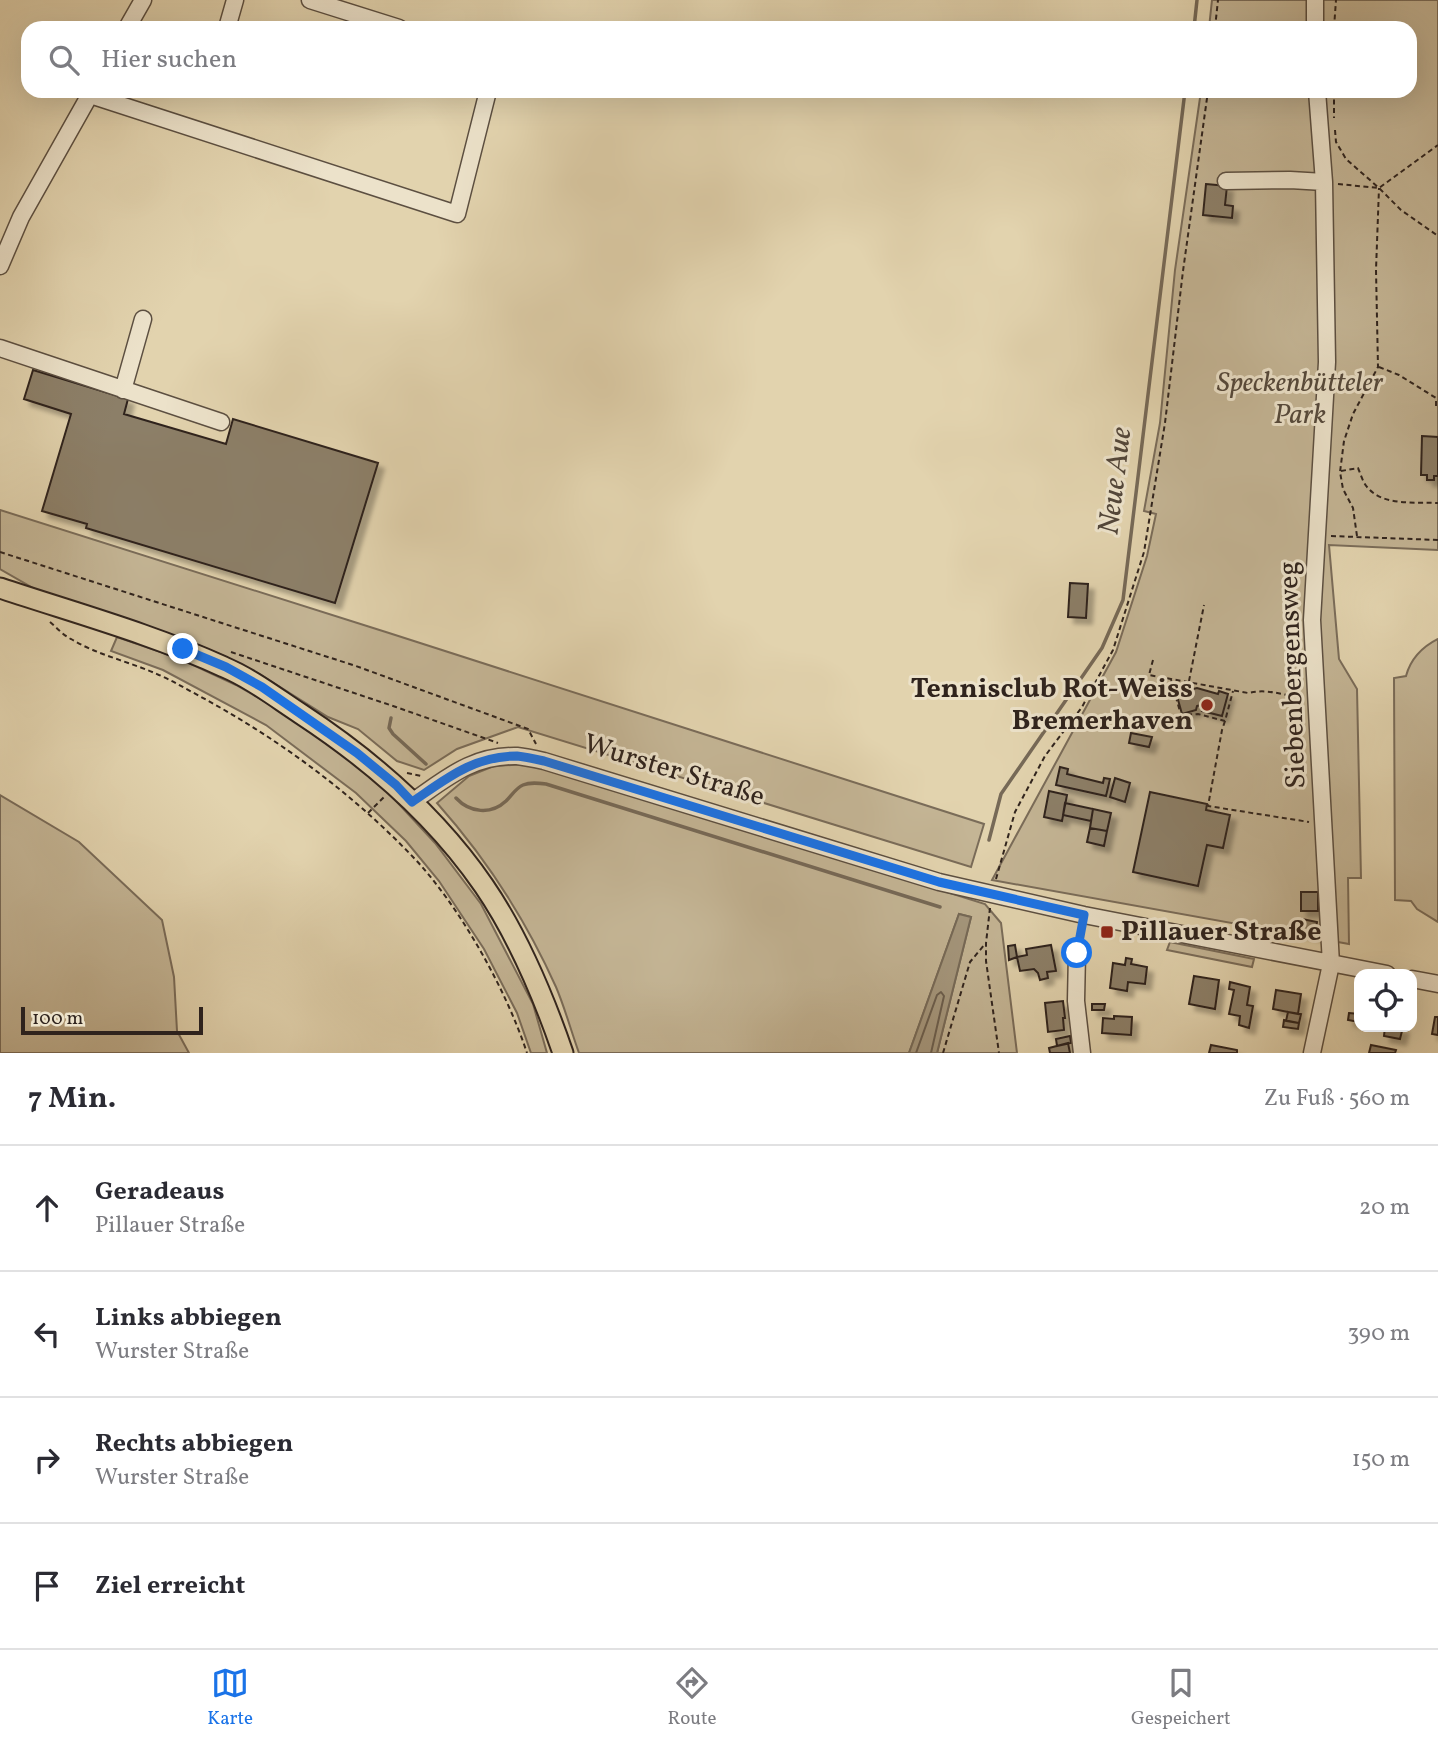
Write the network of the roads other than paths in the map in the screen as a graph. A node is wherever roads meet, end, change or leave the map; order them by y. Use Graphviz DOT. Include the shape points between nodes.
graph roads {
  1 [pos="143,0"];
  2 [pos="235,0"];
  3 [pos="310,0"];
  4 [pos="1315,0"];
  5 [pos="131,21"];
  6 [pos="229,21"];
  7 [pos="377,21"];
  8 [pos="1315,21"];
  9 [pos="88,98"];
  10 [pos="106,98"];
  11 [pos="486,98"];
  12 [pos="1318,98"];
  13 [pos="1226,181"];
  14 [pos="1324,182"];
  15 [pos="0,266"];
  16 [pos="143,319"];
  17 [pos="0,348"];
  18 [pos="122,390"];
  19 [pos="221,422"];
  20 [pos="0,588"];
  21 [pos="412,802"];
  22 [pos="1077,953"];
  23 [pos="1331,964"];
  24 [pos="1359,969"];
  25 [pos="1417,980"];
  26 [pos="1438,984"];
  27 [pos="563,1053"];
  28 [pos="1082,1053"];
  29 [pos="1312,1053"];
  1 -- 5 [label="street"];
  2 -- 6 [label="street"];
  3 -- 7 [label="street"];
  4 -- 8 [label="street"];
  9 -- 15 [label="street" via="21,217"];
  10 -- 11 [label="street" via="457,214"];
  12 -- 14 [label="street, Siebenbergensweg"];
  13 -- 14 [label="street"];
  14 -- 23 [label="street, Siebenbergensweg" via="1327,362 1312,620"];
  16 -- 18 [label="street"];
  17 -- 18 [label="street"];
  18 -- 19 [label="street"];
  20 -- 21 [label="main road" via="117,625 226,667 323,728"];
  21 -- 23 [label="street, Wurster Straße" via="462,768 487,758 518,756 991,895"];
  21 -- 27 [label="main road" via="485,887 532,972"];
  22 -- 28 [label="street"];
  23 -- 24 [label="street, Wurster Straße"];
  23 -- 29 [label="street, Siebenbergensweg"];
  25 -- 26 [label="street"];
}
